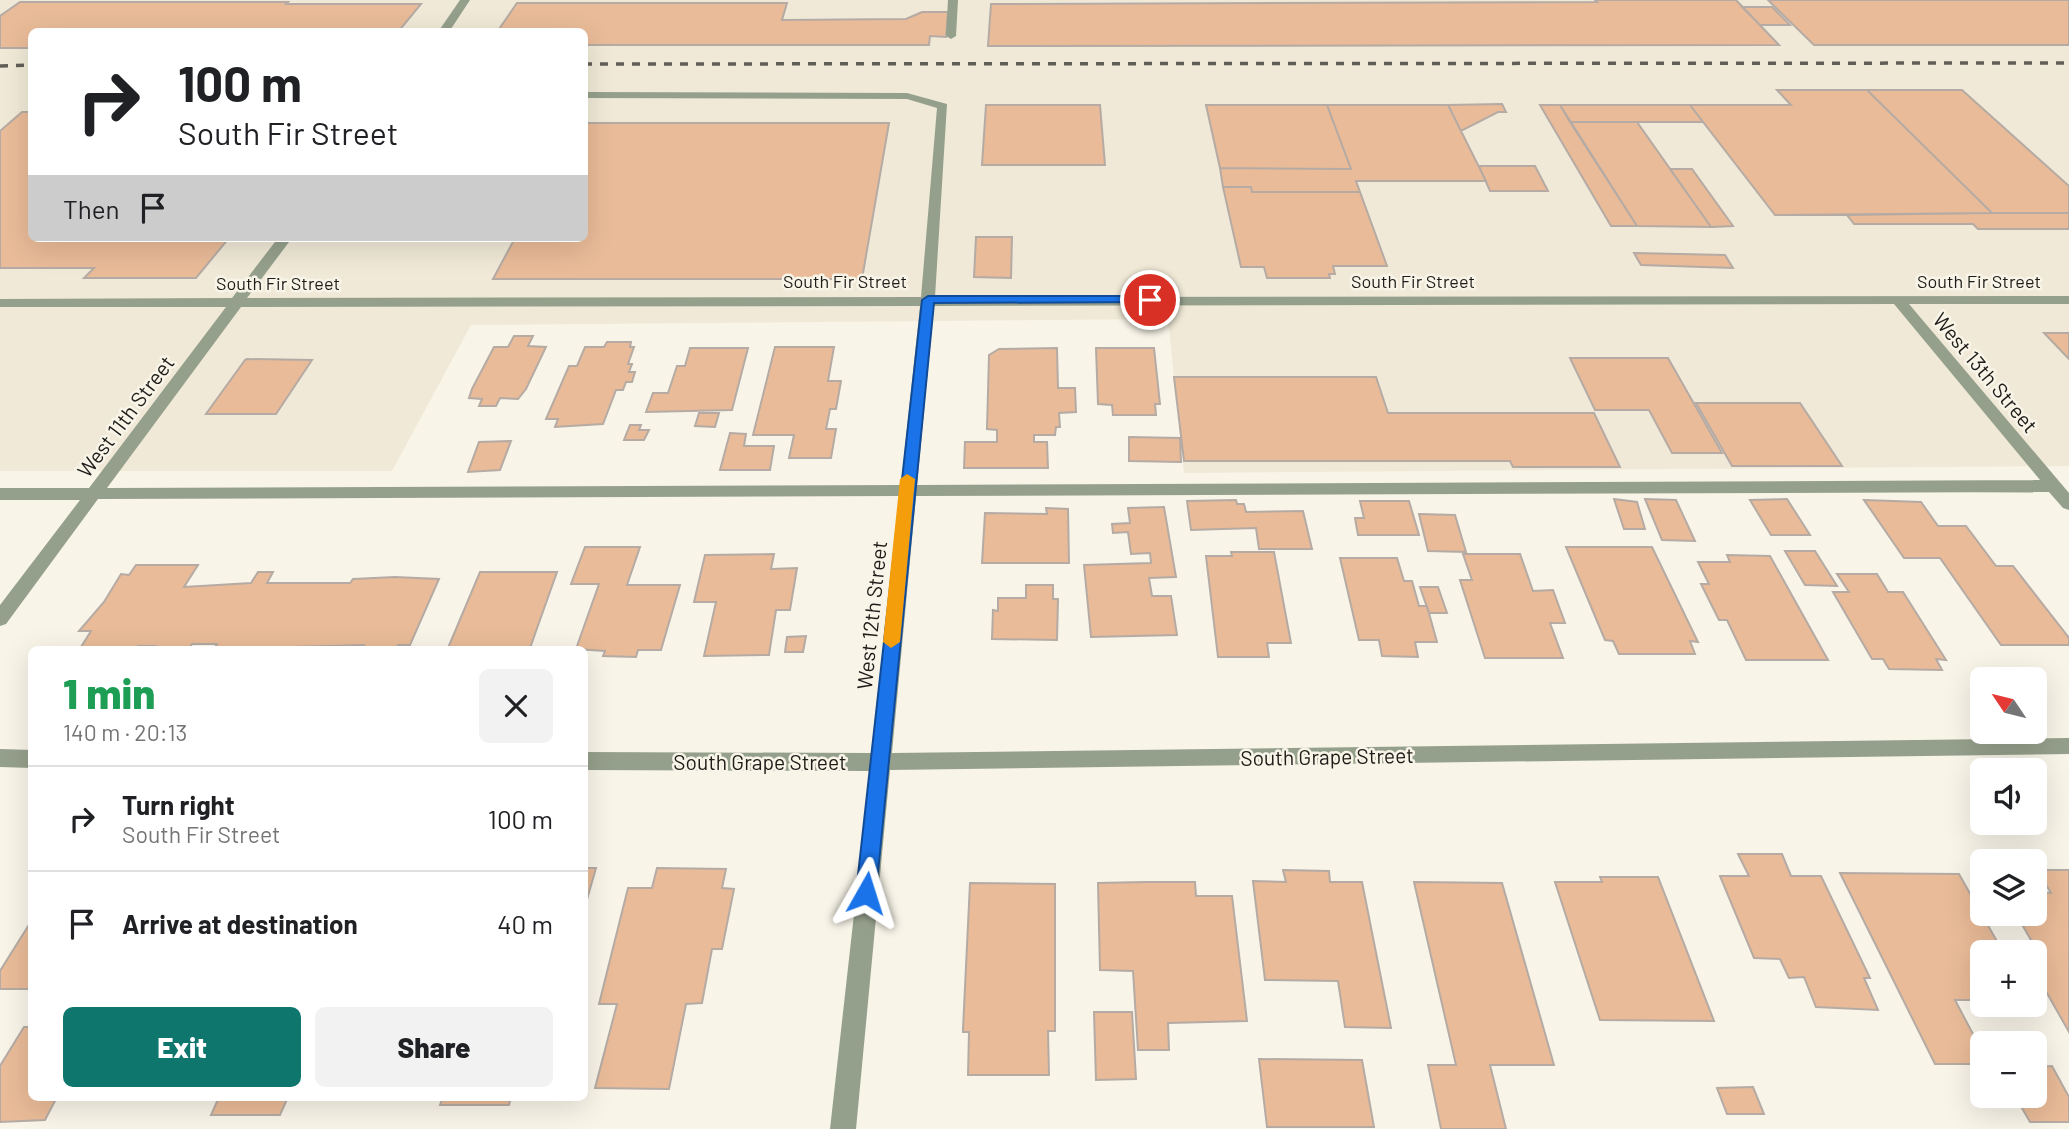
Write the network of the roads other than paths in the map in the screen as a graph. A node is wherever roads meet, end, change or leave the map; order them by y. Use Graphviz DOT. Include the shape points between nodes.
graph roads {
  1 [pos="465,0"];
  2 [pos="953,0"];
  3 [pos="446,28"];
  4 [pos="951,36"];
  5 [pos="588,95"];
  6 [pos="282,242"];
  7 [pos="928,300"];
  8 [pos="1898,300"];
  9 [pos="2069,300"];
  10 [pos="236,302"];
  11 [pos="0,303"];
  12 [pos="2054,486"];
  13 [pos="906,491"];
  14 [pos="0,494"];
  15 [pos="93,494"];
  16 [pos="2069,504"];
  17 [pos="0,619"];
  18 [pos="2069,746"];
  19 [pos="0,758"];
  20 [pos="28,759"];
  21 [pos="588,761"];
  22 [pos="880,762"];
  23 [pos="843,1129"];
  1 -- 3 [label="street"];
  2 -- 4 [label="street"];
  5 -- 7 [label="street, West 12th Street" via="907,96 943,106"];
  6 -- 10 [label="street, West 11th Street"];
  7 -- 8 [label="street, South Fir Street"];
  7 -- 10 [label="street, South Fir Street"];
  7 -- 13 [label="street, West 12th Street"];
  8 -- 9 [label="street, South Fir Street"];
  8 -- 12 [label="street, West 13th Street"];
  10 -- 11 [label="street, South Fir Street"];
  10 -- 15 [label="street, West 11th Street"];
  12 -- 13 [label="street"];
  12 -- 16 [label="street, West 13th Street"];
  13 -- 15 [label="street"];
  13 -- 22 [label="street, West 12th Street"];
  14 -- 15 [label="street"];
  15 -- 17 [label="street, West 11th Street"];
  18 -- 22 [label="street, South Grape Street"];
  19 -- 20 [label="street"];
  21 -- 22 [label="street, South Grape Street"];
  22 -- 23 [label="street, West 12th Street"];
}
